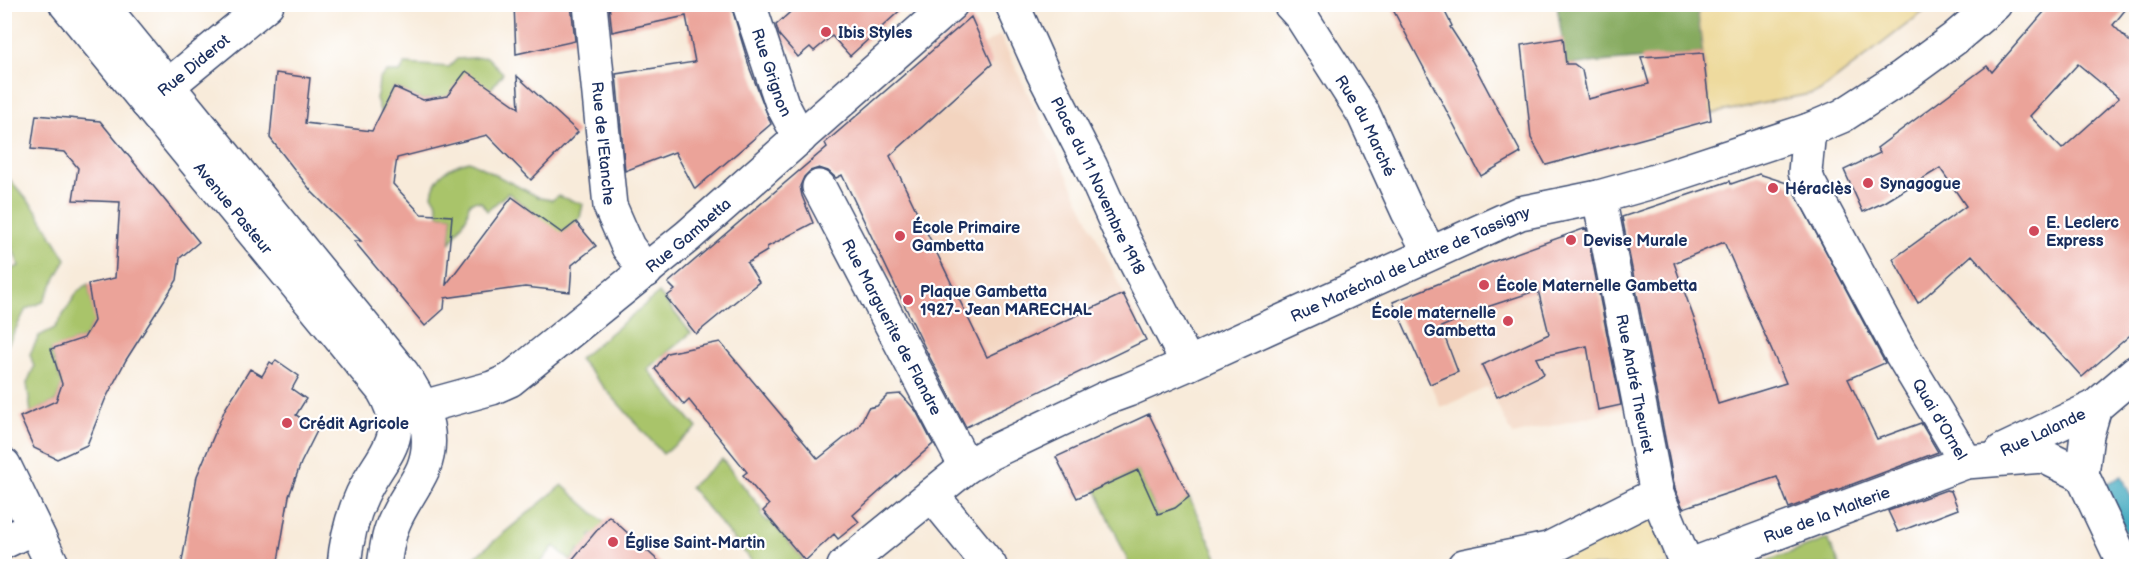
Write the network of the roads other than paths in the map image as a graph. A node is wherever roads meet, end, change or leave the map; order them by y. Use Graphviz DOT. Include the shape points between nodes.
graph roads {
  1 [pos="66,4"];
  2 [pos="101,4"];
  3 [pos="267,4"];
  4 [pos="590,4"];
  5 [pos="749,4"];
  6 [pos="951,4"];
  7 [pos="1012,4"];
  8 [pos="1290,4"];
  9 [pos="1995,4"];
  10 [pos="157,95"];
  11 [pos="1809,130"];
  12 [pos="800,138"];
  13 [pos="1771,142"];
  14 [pos="1807,177"];
  15 [pos="819,186"];
  16 [pos="1601,206"];
  17 [pos="1430,254"];
  18 [pos="646,271"];
  19 [pos="1188,364"];
  20 [pos="2136,372"];
  21 [pos="2095,408"];
  22 [pos="408,411"];
  23 [pos="1979,461"];
  24 [pos="4,465"];
  25 [pos="966,467"];
  26 [pos="2082,475"];
  27 [pos="1657,494"];
  28 [pos="932,495"];
  29 [pos="33,528"];
  30 [pos="4,542"];
  31 [pos="52,567"];
  32 [pos="344,567"];
  33 [pos="384,567"];
  34 [pos="844,567"];
  35 [pos="990,567"];
  36 [pos="1464,567"];
  37 [pos="1498,567"];
  38 [pos="1525,567"];
  39 [pos="1687,567"];
  40 [pos="2125,567"];
  1 -- 10 [label="street, Avenue Pasteur"];
  2 -- 10 [label="street, Avenue Pasteur"];
  3 -- 10 [label="street, Rue Diderot"];
  4 -- 18 [label="street, Rue de l'Etanche" via="610,206 628,247"];
  5 -- 12 [label="street, Rue Grignon" via="782,104"];
  6 -- 12 [label="street, Rue Gambetta"];
  7 -- 19 [label="street, Place du 11 Novembre 1918" via="1042,74"];
  8 -- 17 [label="street, Rue du Marché" via="1363,113"];
  9 -- 11 [label="street, Rue Maréchal de Lattre de Tassigny" via="1902,77 1842,116"];
  10 -- 22 [label="street, Avenue Pasteur" via="403,374"];
  11 -- 13 [label="street, Rue Maréchal de Lattre de Tassigny"];
  11 -- 14 [label="street"];
  12 -- 18 [label="street, Rue Gambetta"];
  13 -- 14 [label="street"];
  13 -- 16 [label="street, Rue Maréchal de Lattre de Tassigny"];
  14 -- 23 [label="street, Quai d'Ornel" via="1899,350"];
  15 -- 25 [label="street, Rue Marguerite de Flandre"];
  16 -- 17 [label="street, Rue Maréchal de Lattre de Tassigny" via="1520,213"];
  16 -- 27 [label="street, Rue André Theuriet"];
  17 -- 19 [label="street, Rue Maréchal de Lattre de Tassigny"];
  18 -- 22 [label="street, Rue Gambetta" via="510,380"];
  19 -- 25 [label="street, Rue Maréchal de Lattre de Tassigny" via="1106,398"];
  20 -- 21 [label="street, Rue Lalande"];
  21 -- 23 [label="street, Rue Lalande"];
  21 -- 26 [label="street, Rue Lalande"];
  22 -- 32 [label="street" via="362,496 348,537"];
  22 -- 33 [label="street" via="427,432 427,450 423,467 393,523"];
  23 -- 26 [label="street, Quai d'Ornel" via="2043,456"];
  23 -- 39 [label="street, Rue de la Malterie"];
  24 -- 29 [label="street"];
  25 -- 28 [label="street, Rue Maréchal de Lattre de Tassigny"];
  26 -- 40 [label="street"];
  27 -- 36 [label="street" via="1548,549"];
  27 -- 39 [label="street, Rue André Theuriet"];
  28 -- 34 [label="street, Rue Maréchal de Lattre de Tassigny"];
  28 -- 35 [label="street"];
  29 -- 30 [label="street"];
  29 -- 31 [label="street"];
  37 -- 38 [label="street" via="1534,560"];
}
